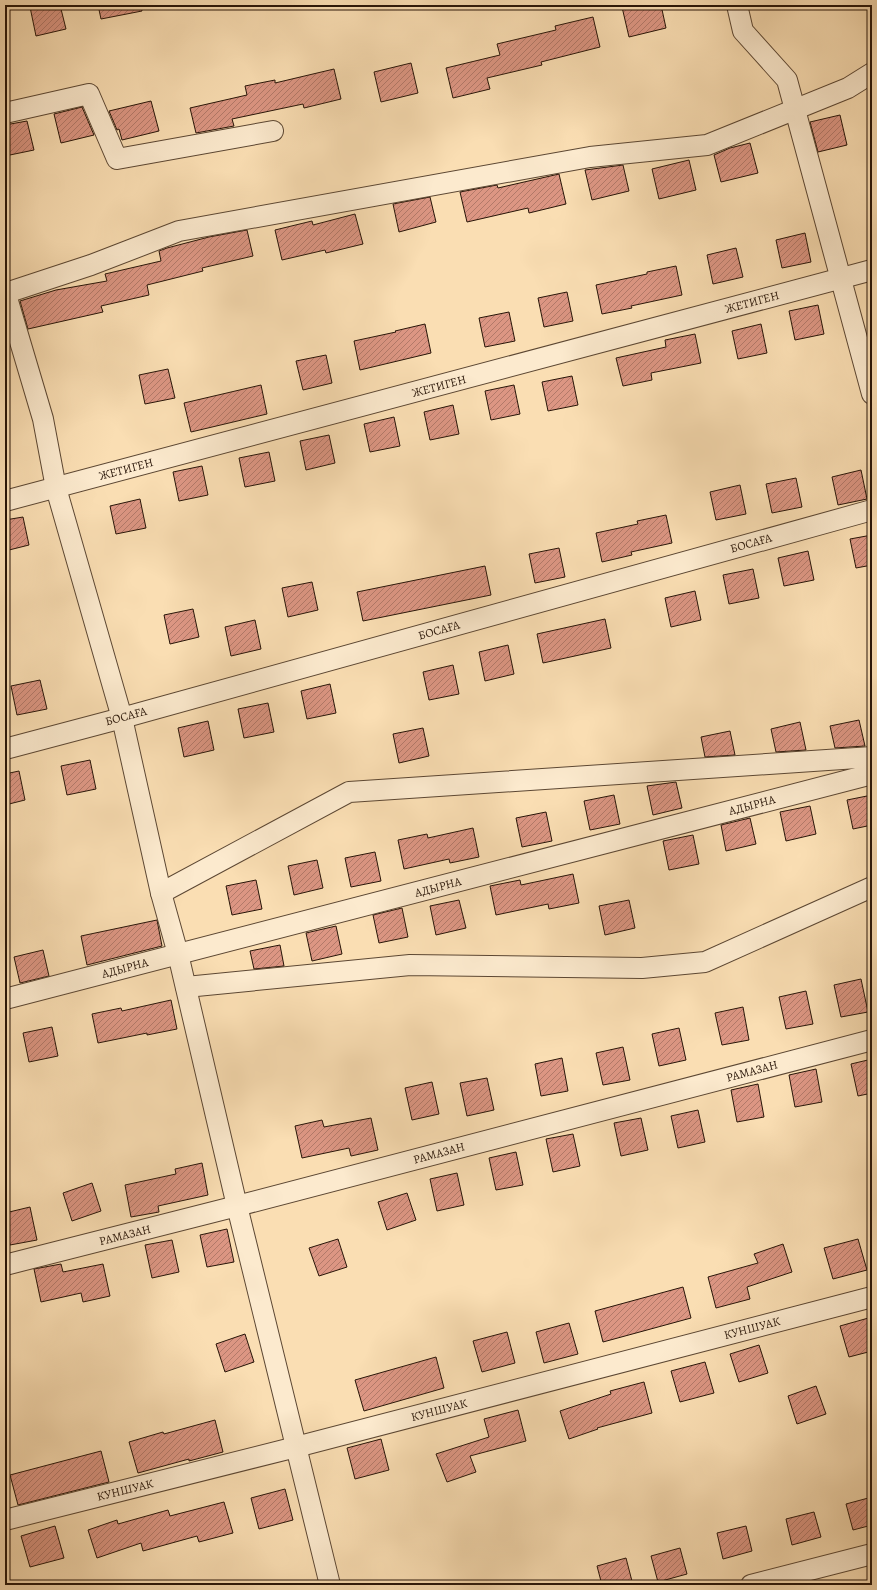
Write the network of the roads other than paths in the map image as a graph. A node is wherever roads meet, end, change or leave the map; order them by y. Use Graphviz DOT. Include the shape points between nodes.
graph roads {
  1 [pos="737,5"];
  2 [pos="872,73"];
  3 [pos="795,109"];
  4 [pos="5,113"];
  5 [pos="273,131"];
  6 [pos="872,270"];
  7 [pos="840,278"];
  8 [pos="5,292"];
  9 [pos="872,394"];
  10 [pos="56,488"];
  11 [pos="5,501"];
  12 [pos="872,510"];
  13 [pos="122,718"];
  14 [pos="5,749"];
  15 [pos="872,757"];
  16 [pos="872,774"];
  17 [pos="872,887"];
  18 [pos="161,894"];
  19 [pos="178,954"];
  20 [pos="186,987"];
  21 [pos="5,999"];
  22 [pos="872,1040"];
  23 [pos="237,1206"];
  24 [pos="5,1265"];
  25 [pos="872,1296"];
  26 [pos="296,1447"];
  27 [pos="5,1520"];
  28 [pos="872,1554"];
  29 [pos="330,1585"];
  30 [pos="751,1585"];
  1 -- 3 [label="street" via="743,31 787,80"];
  2 -- 3 [label="street" via="848,88"];
  3 -- 7 [label="street"];
  3 -- 8 [label="street" via="708,145 590,157 179,231 91,265"];
  4 -- 5 [label="street" via="89,94 117,159"];
  6 -- 7 [label="street, ЖЕТИГЕН"];
  7 -- 9 [label="street"];
  7 -- 10 [label="street, ЖЕТИГЕН"];
  8 -- 10 [label="street" via="43,419"];
  10 -- 11 [label="street, ЖЕТИГЕН"];
  10 -- 13 [label="street"];
  12 -- 13 [label="street, БОСАҒА"];
  13 -- 14 [label="street, БОСАҒА"];
  13 -- 18 [label="street"];
  15 -- 18 [label="street" via="349,792"];
  16 -- 19 [label="street, АДЫРНА"];
  17 -- 20 [label="street" via="705,962 642,968 410,965"];
  18 -- 19 [label="street"];
  19 -- 20 [label="street"];
  19 -- 21 [label="street, АДЫРНА"];
  20 -- 23 [label="street"];
  22 -- 23 [label="street, РАМАЗАН"];
  23 -- 24 [label="street, РАМАЗАН"];
  23 -- 26 [label="street"];
  25 -- 26 [label="street, КУНШУАК"];
  26 -- 27 [label="street, КУНШУАК"];
  26 -- 29 [label="street"];
  28 -- 30 [label="street"];
}
